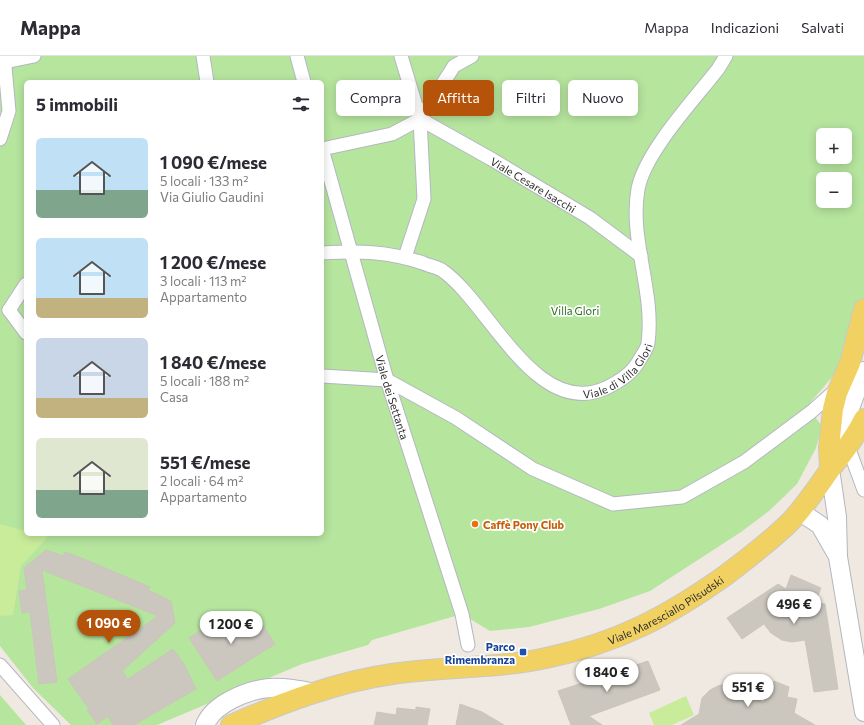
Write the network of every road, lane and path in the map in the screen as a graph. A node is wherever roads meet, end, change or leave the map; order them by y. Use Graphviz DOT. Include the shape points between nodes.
graph roads {
  1 [pos="34,56"];
  2 [pos="203,56"];
  3 [pos="297,56"];
  4 [pos="401,56"];
  5 [pos="472,56"];
  6 [pos="726,56"];
  7 [pos="3,60"];
  8 [pos="207,80"];
  9 [pos="303,80"];
  10 [pos="420,120"];
  11 [pos="0,139"];
  12 [pos="324,149"];
  13 [pos="324,156"];
  14 [pos="350,252"];
  15 [pos="324,253"];
  16 [pos="641,256"];
  17 [pos="405,258"];
  18 [pos="24,286"];
  19 [pos="864,309"];
  20 [pos="5,310"];
  21 [pos="24,331"];
  22 [pos="864,337"];
  23 [pos="857,367"];
  24 [pos="324,376"];
  25 [pos="386,380"];
  26 [pos="839,387"];
  27 [pos="849,429"];
  28 [pos="830,469"];
  29 [pos="864,490"];
  30 [pos="799,511"];
  31 [pos="838,557"];
  32 [pos="468,644"];
  33 [pos="0,665"];
  34 [pos="315,693"];
  35 [pos="864,712"];
  36 [pos="53,725"];
  37 [pos="204,725"];
  38 [pos="231,725"];
  1 -- 7 [label="street"];
  2 -- 8 [label="street"];
  3 -- 9 [label="street"];
  4 -- 10 [label="street"];
  5 -- 10 [label="street" via="454,66"];
  6 -- 16 [label="street, Viale di Villa Glori" via="653,153 639,186 636,207"];
  7 -- 11 [label="street" via="9,111"];
  10 -- 12 [label="street" via="392,134"];
  10 -- 16 [label="street, Viale Cesare Isacchi" via="590,218"];
  10 -- 17 [label="street" via="424,200"];
  13 -- 14 [label="street, Viale dei Settanta"];
  14 -- 15 [label="street, Viale di Villa Glori"];
  14 -- 17 [label="street, Viale di Villa Glori" via="366,251"];
  14 -- 25 [label="street, Viale dei Settanta"];
  16 -- 17 [label="street, Viale di Villa Glori" via="648,300 648,345 636,366 621,380 595,393 572,394 546,382 523,363 468,293 442,270"];
  18 -- 20 [label="street"];
  19 -- 23 [label="main road"];
  20 -- 21 [label="street"];
  22 -- 23 [label="street"];
  23 -- 26 [label="main road"];
  23 -- 27 [label="street"];
  24 -- 25 [label="street"];
  25 -- 26 [label="street" via="456,418 533,469 613,504 682,496 744,462 811,412"];
  25 -- 32 [label="street, Viale dei Settanta" via="462,614"];
  26 -- 27 [label="main road"];
  27 -- 28 [label="main road, Viale Maresciallo Pilsudski"];
  27 -- 28 [label="main road" via="829,447"];
  27 -- 29 [label="street"];
  28 -- 30 [label="main road, Viale Maresciallo Pilsudski"];
  28 -- 31 [label="street" via="837,517"];
  30 -- 31 [label="street" via="820,525"];
  30 -- 34 [label="main road, Viale Maresciallo Pilsudski" via="754,554 697,596 648,624 613,639 544,658 475,668 393,674 354,681"];
  31 -- 35 [label="street"];
  33 -- 36 [label="street"];
  34 -- 37 [label="street, Viale Maresciallo Pilsudski" via="282,688 255,691 223,704 208,717"];
  34 -- 38 [label="main road, Viale Maresciallo Pilsudski"];
}
